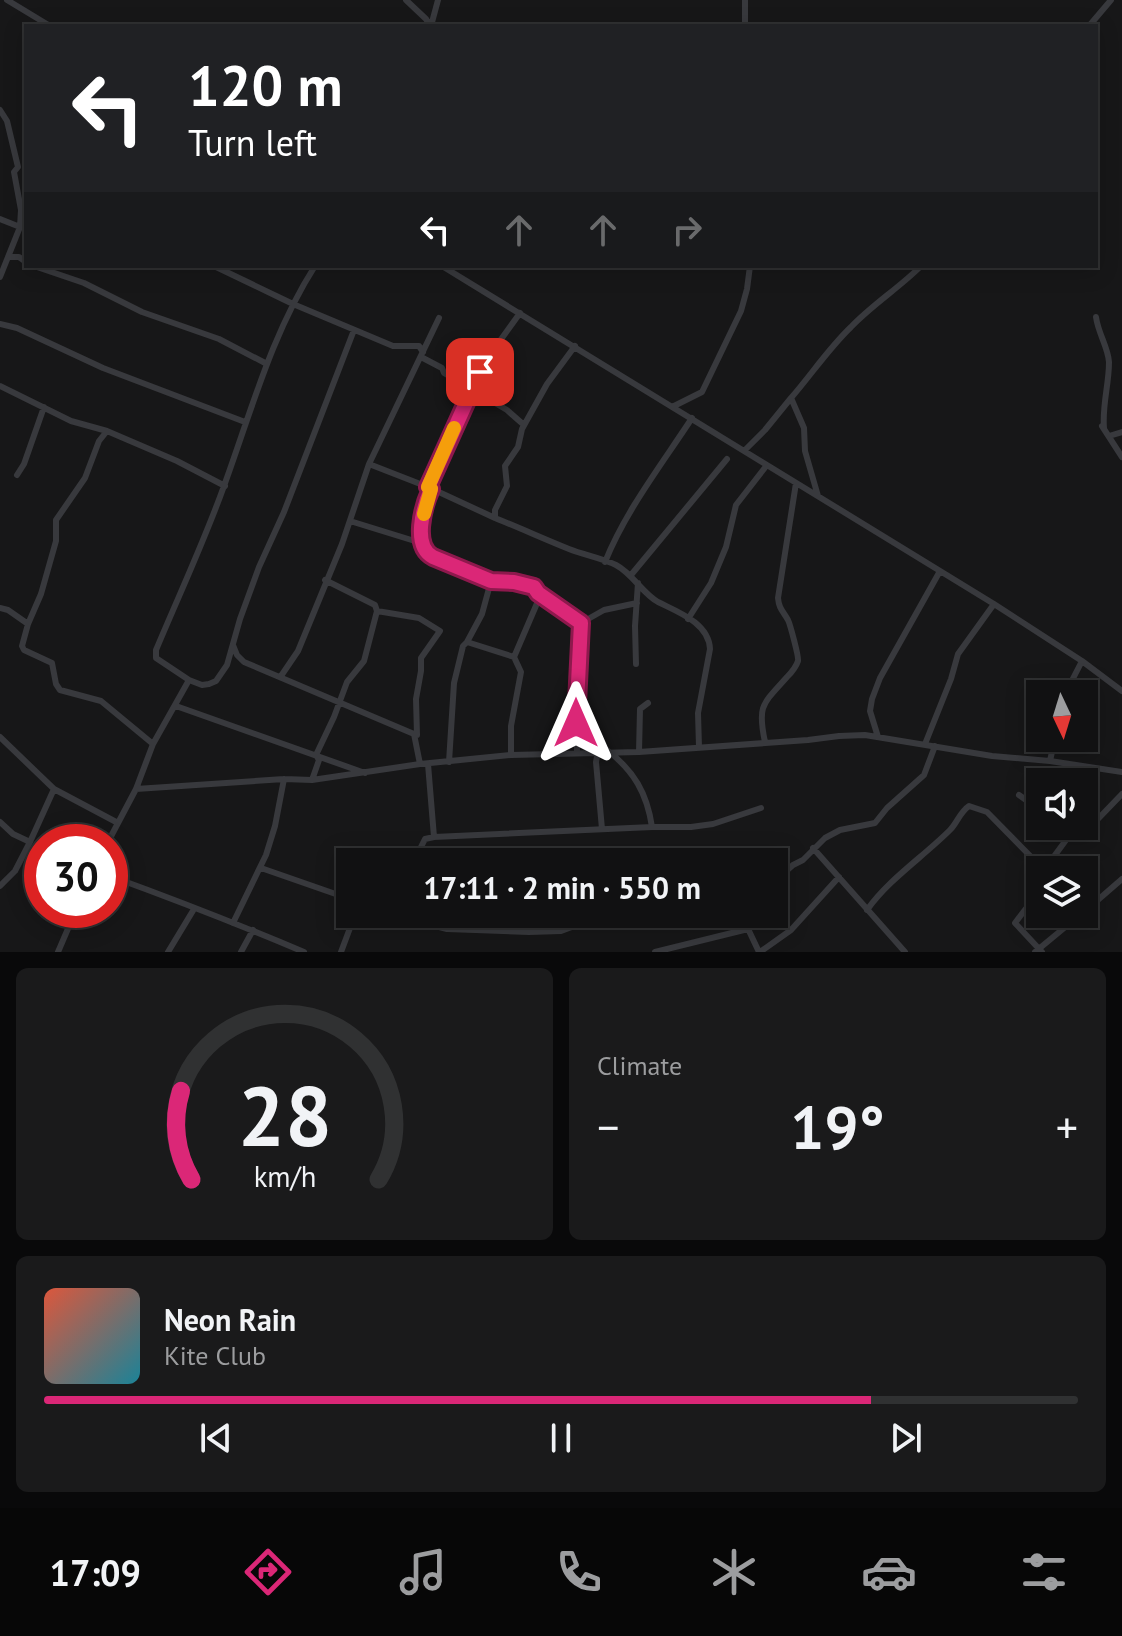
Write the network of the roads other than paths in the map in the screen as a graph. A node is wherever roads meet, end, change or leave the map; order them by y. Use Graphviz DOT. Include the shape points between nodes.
graph roads {
  1 [pos="7,0"];
  2 [pos="406,0"];
  3 [pos="438,0"];
  4 [pos="745,0"];
  5 [pos="1111,0"];
  6 [pos="47,24"];
  7 [pos="428,24"];
  8 [pos="431,24"];
  9 [pos="745,24"];
  10 [pos="1091,24"];
  11 [pos="0,110"];
  12 [pos="24,217"];
  13 [pos="0,219"];
  14 [pos="20,227"];
  15 [pos="8,257"];
  16 [pos="24,261"];
  17 [pos="40,268"];
  18 [pos="218,268"];
  19 [pos="314,268"];
  20 [pos="445,268"];
  21 [pos="750,268"];
  22 [pos="919,268"];
  23 [pos="0,277"];
  24 [pos="293,304"];
  25 [pos="520,313"];
  26 [pos="1096,317"];
  27 [pos="439,318"];
  28 [pos="0,324"];
  29 [pos="354,330"];
  30 [pos="575,346"];
  31 [pos="422,354"];
  32 [pos="267,364"];
  33 [pos="0,386"];
  34 [pos="472,390"];
  35 [pos="791,398"];
  36 [pos="674,406"];
  37 [pos="44,407"];
  38 [pos="692,418"];
  39 [pos="245,422"];
  40 [pos="524,425"];
  41 [pos="107,431"];
  42 [pos="1122,432"];
  43 [pos="1109,436"];
  44 [pos="745,450"];
  45 [pos="1122,457"];
  46 [pos="727,459"];
  47 [pos="369,464"];
  48 [pos="767,465"];
  49 [pos="17,475"];
  50 [pos="796,483"];
  51 [pos="225,486"];
  52 [pos="430,488"];
  53 [pos="818,496"];
  54 [pos="495,518"];
  55 [pos="350,521"];
  56 [pos="423,546"];
  57 [pos="605,562"];
  58 [pos="940,571"];
  59 [pos="631,575"];
  60 [pos="325,580"];
  61 [pos="491,581"];
  62 [pos="638,583"];
  63 [pos="538,593"];
  64 [pos="637,603"];
  65 [pos="994,604"];
  66 [pos="0,608"];
  67 [pos="377,611"];
  68 [pos="688,619"];
  69 [pos="581,623"];
  70 [pos="28,624"];
  71 [pos="467,642"];
  72 [pos="233,645"];
  73 [pos="514,657"];
  74 [pos="1082,661"];
  75 [pos="244,662"];
  76 [pos="636,664"];
  77 [pos="227,665"];
  78 [pos="281,676"];
  79 [pos="189,680"];
  80 [pos="1072,680"];
  81 [pos="1122,691"];
  82 [pos="339,703"];
  83 [pos="648,703"];
  84 [pos="176,706"];
  85 [pos="0,737"];
  86 [pos="878,737"];
  87 [pos="417,739"];
  88 [pos="765,742"];
  89 [pos="153,744"];
  90 [pos="925,744"];
  91 [pos="935,746"];
  92 [pos="699,747"];
  93 [pos="607,750"];
  94 [pos="598,751"];
  95 [pos="577,752"];
  96 [pos="639,752"];
  97 [pos="1052,752"];
  98 [pos="316,755"];
  99 [pos="511,755"];
  100 [pos="1050,761"];
  101 [pos="449,762"];
  102 [pos="424,764"];
  103 [pos="1122,772"];
  104 [pos="367,773"];
  105 [pos="284,779"];
  106 [pos="312,780"];
  107 [pos="54,789"];
  108 [pos="136,789"];
  109 [pos="1122,794"];
  110 [pos="1019,795"];
  111 [pos="1026,800"];
  112 [pos="761,808"];
  113 [pos="1098,819"];
  114 [pos="0,822"];
  115 [pos="118,823"];
  116 [pos="38,824"];
  117 [pos="652,827"];
  118 [pos="602,829"];
  119 [pos="434,837"];
  120 [pos="24,839"];
  121 [pos="421,848"];
  122 [pos="813,848"];
  123 [pos="24,854"];
  124 [pos="1030,856"];
  125 [pos="261,868"];
  126 [pos="788,869"];
  127 [pos="839,877"];
  128 [pos="1122,879"];
  129 [pos="128,883"];
  130 [pos="0,886"];
  131 [pos="336,895"];
  132 [pos="1098,900"];
  133 [pos="194,909"];
  134 [pos="1026,909"];
  135 [pos="867,910"];
  136 [pos="233,923"];
  137 [pos="68,928"];
  138 [pos="350,928"];
  139 [pos="445,928"];
  140 [pos="1066,928"];
  141 [pos="565,929"];
  142 [pos="748,929"];
  143 [pos="253,930"];
  144 [pos="1039,951"];
  145 [pos="58,952"];
  146 [pos="168,952"];
  147 [pos="241,952"];
  148 [pos="304,952"];
  149 [pos="341,952"];
  150 [pos="655,952"];
  151 [pos="760,952"];
  152 [pos="905,952"];
  1 -- 6 [label="street"];
  2 -- 7 [label="street"];
  3 -- 8 [label="street"];
  4 -- 9 [label="street"];
  5 -- 10 [label="street"];
  11 -- 14 [label="street" via="18,167 14,172"];
  12 -- 14 [label="street"];
  13 -- 14 [label="street"];
  14 -- 15 [label="street"];
  15 -- 16 [label="street"];
  15 -- 23 [label="street"];
  17 -- 32 [label="street" via="219,339"];
  18 -- 24 [label="street"];
  19 -- 24 [label="street"];
  20 -- 25 [label="street"];
  21 -- 36 [label="street" via="741,311 702,392"];
  22 -- 35 [label="street" via="848,329"];
  24 -- 29 [label="street"];
  24 -- 32 [label="street"];
  25 -- 30 [label="street"];
  25 -- 34 [label="street"];
  26 -- 43 [label="street" via="1109,358 1102,407 1102,426"];
  27 -- 31 [label="street"];
  28 -- 39 [label="street"];
  29 -- 31 [label="street" via="393,346 419,346"];
  29 -- 72 [label="street"];
  30 -- 36 [label="street"];
  30 -- 40 [label="street"];
  31 -- 34 [label="street"];
  31 -- 47 [label="street"];
  32 -- 39 [label="street"];
  33 -- 37 [label="street"];
  34 -- 40 [label="street"];
  34 -- 52 [label="street"];
  35 -- 44 [label="street"];
  35 -- 53 [label="street" via="804,428"];
  36 -- 38 [label="street"];
  37 -- 41 [label="street"];
  37 -- 49 [label="street"];
  38 -- 44 [label="street"];
  38 -- 57 [label="street" via="626,517"];
  39 -- 51 [label="street"];
  40 -- 54 [label="street" via="505,466 507,486"];
  41 -- 51 [label="street"];
  41 -- 70 [label="street" via="85,478 56,520 56,541"];
  42 -- 43 [label="street"];
  43 -- 45 [label="street"];
  44 -- 48 [label="street"];
  46 -- 59 [label="street"];
  47 -- 52 [label="street"];
  47 -- 55 [label="street"];
  48 -- 50 [label="street"];
  48 -- 68 [label="street" via="736,505 711,583"];
  50 -- 53 [label="street"];
  50 -- 88 [label="street" via="778,598 798,662 760,712"];
  51 -- 79 [label="street" via="156,650 161,663"];
  52 -- 54 [label="street"];
  52 -- 56 [label="street"];
  53 -- 58 [label="street"];
  54 -- 57 [label="street"];
  55 -- 56 [label="street"];
  55 -- 60 [label="street"];
  56 -- 61 [label="street" via="425,553"];
  57 -- 59 [label="street"];
  58 -- 65 [label="street"];
  58 -- 86 [label="street" via="872,699"];
  59 -- 62 [label="street"];
  60 -- 67 [label="street" via="375,605"];
  60 -- 78 [label="street" via="298,651"];
  61 -- 63 [label="street" via="534,587"];
  61 -- 71 [label="street"];
  62 -- 64 [label="street"];
  62 -- 68 [label="street" via="656,601"];
  63 -- 69 [label="street"];
  63 -- 73 [label="street"];
  64 -- 69 [label="street" via="604,610"];
  64 -- 76 [label="street"];
  65 -- 74 [label="street"];
  65 -- 90 [label="street" via="958,654"];
  66 -- 70 [label="street"];
  67 -- 82 [label="street" via="364,661"];
  67 -- 87 [label="street" via="419,618 440,631 421,658"];
  68 -- 92 [label="street" via="710,639 698,713"];
  69 -- 95 [label="street"];
  70 -- 89 [label="street" via="23,648 52,663 57,687 101,701"];
  71 -- 73 [label="street"];
  71 -- 101 [label="street" via="454,683"];
  72 -- 75 [label="street"];
  72 -- 77 [label="street"];
  73 -- 99 [label="street" via="521,672"];
  74 -- 80 [label="street"];
  74 -- 81 [label="street"];
  75 -- 77 [label="street"];
  75 -- 78 [label="street"];
  77 -- 79 [label="street" via="209,684"];
  78 -- 82 [label="street"];
  79 -- 84 [label="street"];
  82 -- 87 [label="street" via="408,730"];
  82 -- 98 [label="street"];
  83 -- 96 [label="street" via="640,709"];
  84 -- 89 [label="street"];
  84 -- 98 [label="street"];
  85 -- 107 [label="street"];
  86 -- 88 [label="street"];
  86 -- 90 [label="street"];
  87 -- 102 [label="street"];
  88 -- 92 [label="street"];
  89 -- 108 [label="street"];
  90 -- 91 [label="street"];
  91 -- 100 [label="street"];
  91 -- 122 [label="street" via="924,775 875,823 840,830"];
  92 -- 96 [label="street"];
  93 -- 94 [label="street"];
  93 -- 96 [label="street"];
  93 -- 117 [label="street" via="625,764 646,796"];
  94 -- 95 [label="street"];
  94 -- 118 [label="street"];
  95 -- 99 [label="street"];
  97 -- 100 [label="street"];
  98 -- 104 [label="street"];
  98 -- 106 [label="street"];
  99 -- 101 [label="street"];
  100 -- 103 [label="street"];
  101 -- 102 [label="street"];
  102 -- 104 [label="street"];
  102 -- 119 [label="street"];
  104 -- 106 [label="street"];
  105 -- 106 [label="street"];
  105 -- 108 [label="street"];
  105 -- 125 [label="street"];
  107 -- 115 [label="street"];
  107 -- 116 [label="street"];
  108 -- 115 [label="street"];
  109 -- 113 [label="street"];
  110 -- 111 [label="street"];
  112 -- 117 [label="street" via="713,824"];
  114 -- 120 [label="street"];
  117 -- 118 [label="street"];
  118 -- 119 [label="street"];
  119 -- 121 [label="street" via="425,839"];
  122 -- 126 [label="street"];
  122 -- 127 [label="street"];
  123 -- 130 [label="street"];
  124 -- 135 [label="street" via="987,812 969,806"];
  125 -- 131 [label="street"];
  125 -- 136 [label="street"];
  127 -- 135 [label="street"];
  127 -- 151 [label="street" via="791,930"];
  128 -- 132 [label="street"];
  129 -- 133 [label="street"];
  133 -- 136 [label="street"];
  133 -- 146 [label="street"];
  134 -- 144 [label="street" via="1015,923"];
  135 -- 152 [label="street"];
  136 -- 143 [label="street"];
  137 -- 145 [label="street"];
  138 -- 149 [label="street"];
  139 -- 141 [label="street"];
  140 -- 144 [label="street"];
  142 -- 150 [label="street"];
  142 -- 151 [label="street"];
  143 -- 147 [label="street"];
  143 -- 148 [label="street"];
}
